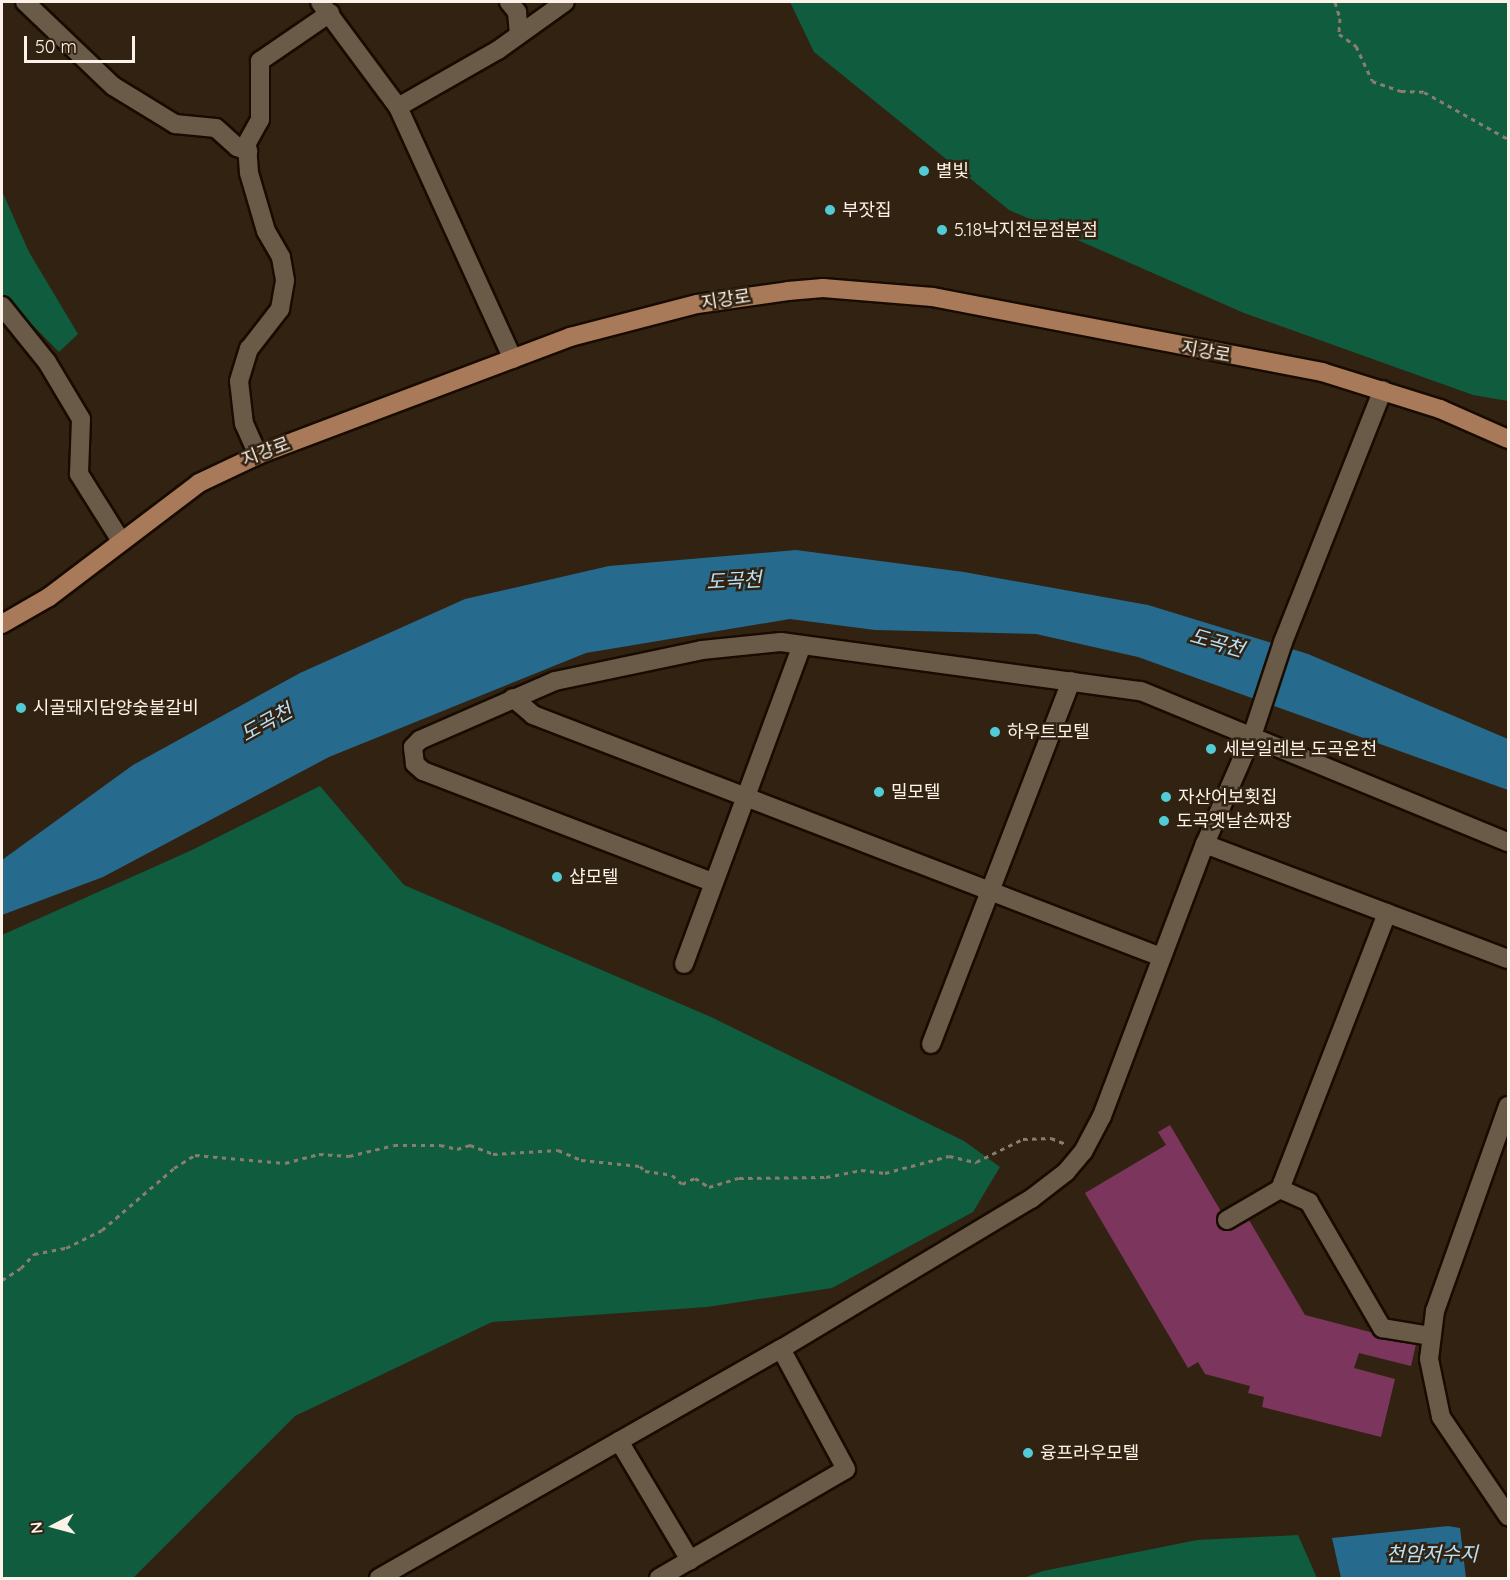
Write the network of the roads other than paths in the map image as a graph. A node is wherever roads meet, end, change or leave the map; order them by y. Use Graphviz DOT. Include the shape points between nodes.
graph roads {
  1 [pos="25,2"];
  2 [pos="509,2"];
  3 [pos="565,2"];
  4 [pos="325,7"];
  5 [pos="519,33"];
  6 [pos="398,107"];
  7 [pos="248,151"];
  8 [pos="2,306"];
  9 [pos="513,359"];
  10 [pos="1383,390"];
  11 [pos="1509,439"];
  12 [pos="258,455"];
  13 [pos="121,541"];
  14 [pos="2,624"];
  15 [pos="802,645"];
  16 [pos="1071,681"];
  17 [pos="513,698"];
  18 [pos="1252,736"];
  19 [pos="744,796"];
  20 [pos="1509,843"];
  21 [pos="1205,844"];
  22 [pos="711,882"];
  23 [pos="989,892"];
  24 [pos="1387,913"];
  25 [pos="1161,957"];
  26 [pos="1509,959"];
  27 [pos="684,964"];
  28 [pos="931,1044"];
  29 [pos="1509,1106"];
  30 [pos="1280,1189"];
  31 [pos="1227,1220"];
  32 [pos="1431,1336"];
  33 [pos="781,1349"];
  34 [pos="619,1441"];
  35 [pos="1509,1516"];
  36 [pos="690,1560"];
  37 [pos="379,1578"];
  38 [pos="659,1578"];
  1 -- 7 [label="street" via="113,86 175,124 216,128 237,147"];
  2 -- 5 [label="street" via="517,12"];
  3 -- 5 [label="street"];
  4 -- 6 [label="street"];
  4 -- 7 [label="street" via="260,61 260,120"];
  5 -- 6 [label="street" via="498,50"];
  6 -- 9 [label="street"];
  7 -- 12 [label="street" via="249,173 266,231 281,258 285,280 280,309 249,349 239,381 244,423"];
  8 -- 13 [label="street" via="47,362 81,419 80,474"];
  9 -- 10 [label="main road, 지강로" via="646,316 738,297 823,288 933,297 1322,372"];
  9 -- 12 [label="main road, 지강로"];
  10 -- 11 [label="main road, 지강로"];
  10 -- 18 [label="street" via="1283,642"];
  12 -- 13 [label="main road, 지강로" via="199,483"];
  13 -- 14 [label="main road, 지강로" via="49,597"];
  15 -- 16 [label="street"];
  15 -- 17 [label="street" via="781,642 702,650 555,681"];
  15 -- 19 [label="street"];
  16 -- 18 [label="street" via="1141,692"];
  16 -- 23 [label="street"];
  17 -- 19 [label="street" via="533,715"];
  17 -- 22 [label="street" via="420,740 413,747 415,764"];
  18 -- 20 [label="street"];
  18 -- 21 [label="street"];
  19 -- 22 [label="street"];
  19 -- 23 [label="street"];
  21 -- 24 [label="street"];
  21 -- 25 [label="street"];
  22 -- 27 [label="street"];
  23 -- 25 [label="street"];
  23 -- 28 [label="street"];
  24 -- 26 [label="street"];
  24 -- 30 [label="street"];
  25 -- 33 [label="street" via="1102,1116 1083,1152 1066,1172 1031,1199"];
  29 -- 32 [label="street" via="1448,1268"];
  30 -- 31 [label="street"];
  30 -- 32 [label="street" via="1309,1202 1382,1328"];
  32 -- 35 [label="street" via="1429,1359 1441,1417"];
  33 -- 34 [label="street"];
  33 -- 36 [label="street" via="846,1468"];
  34 -- 36 [label="street"];
  34 -- 37 [label="street"];
  36 -- 38 [label="street"];
}
